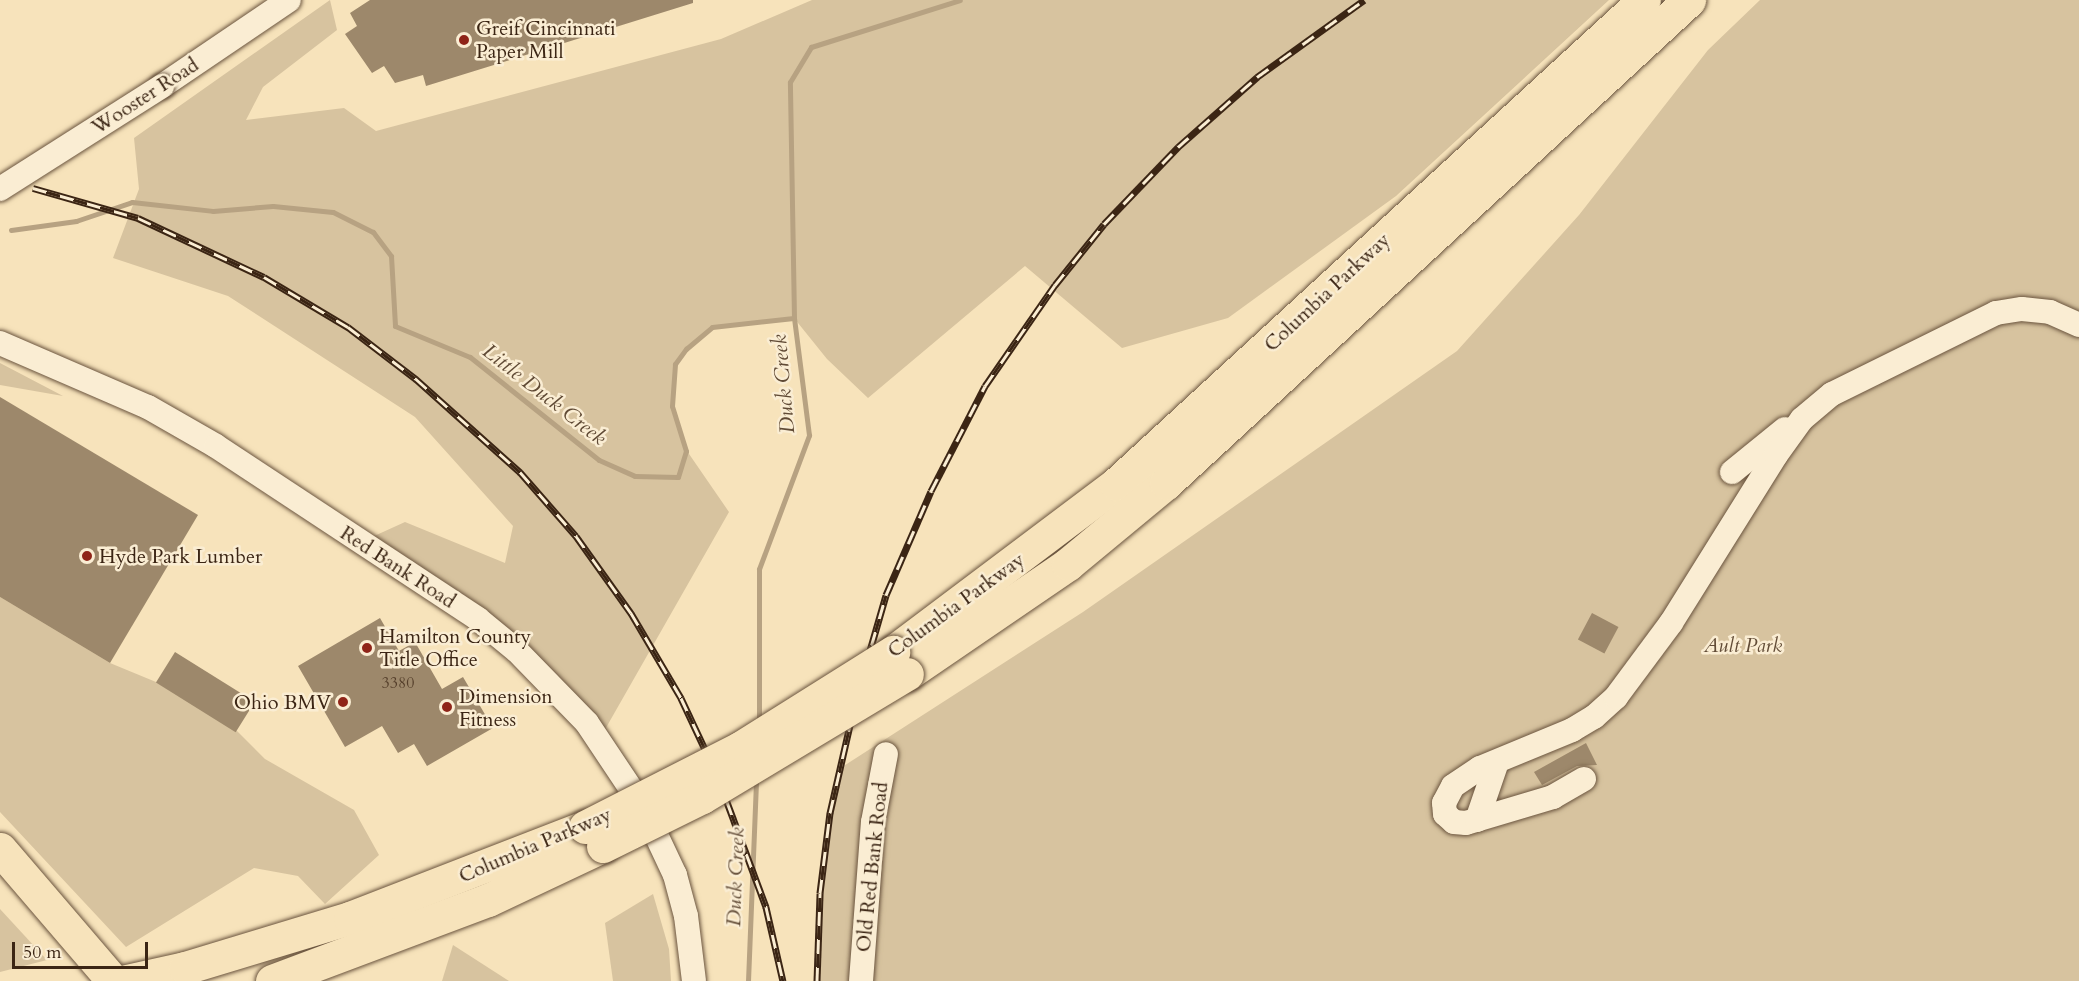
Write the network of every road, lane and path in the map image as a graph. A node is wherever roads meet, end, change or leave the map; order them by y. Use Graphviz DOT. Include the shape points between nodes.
graph roads {
  1 [pos="289,0"];
  2 [pos="1644,0"];
  3 [pos="1689,0"];
  4 [pos="0,189"];
  5 [pos="2079,325"];
  6 [pos="0,343"];
  7 [pos="1802,419"];
  8 [pos="1732,472"];
  9 [pos="900,663"];
  10 [pos="886,754"];
  11 [pos="1497,762"];
  12 [pos="1584,779"];
  13 [pos="1477,820"];
  14 [pos="594,836"];
  15 [pos="0,849"];
  16 [pos="0,878"];
  17 [pos="93,981"];
  18 [pos="113,981"];
  19 [pos="126,981"];
  20 [pos="272,981"];
  21 [pos="694,981"];
  22 [pos="861,981"];
  1 -- 4 [label="street, Wooster Road, bridge"];
  2 -- 9 [label="highway, Columbia Parkway" via="1116,484"];
  3 -- 9 [label="highway, Columbia Parkway" via="1166,483 1068,564"];
  5 -- 7 [label="street" via="2050,312 2022,309 1996,313 1832,394"];
  6 -- 21 [label="street, Red Bank Road" via="148,407 216,446 478,619 517,651 587,723 643,807 675,875 686,916"];
  7 -- 8 [label="street" via="1775,435"];
  7 -- 11 [label="street" via="1646,660 1616,697 1572,730"];
  9 -- 14 [label="highway, Columbia Parkway, bridge" via="702,797"];
  10 -- 22 [label="street, Old Red Bank Road" via="873,822"];
  11 -- 13 [label="street"];
  11 -- 13 [label="street" via="1453,786 1444,803 1445,813 1454,822"];
  12 -- 13 [label="street" via="1553,797"];
  14 -- 19 [label="highway, Columbia Parkway" via="350,918 185,969"];
  14 -- 20 [label="highway, Columbia Parkway" via="488,900"];
  15 -- 18 [label="highway"];
  16 -- 17 [label="highway"];
}
